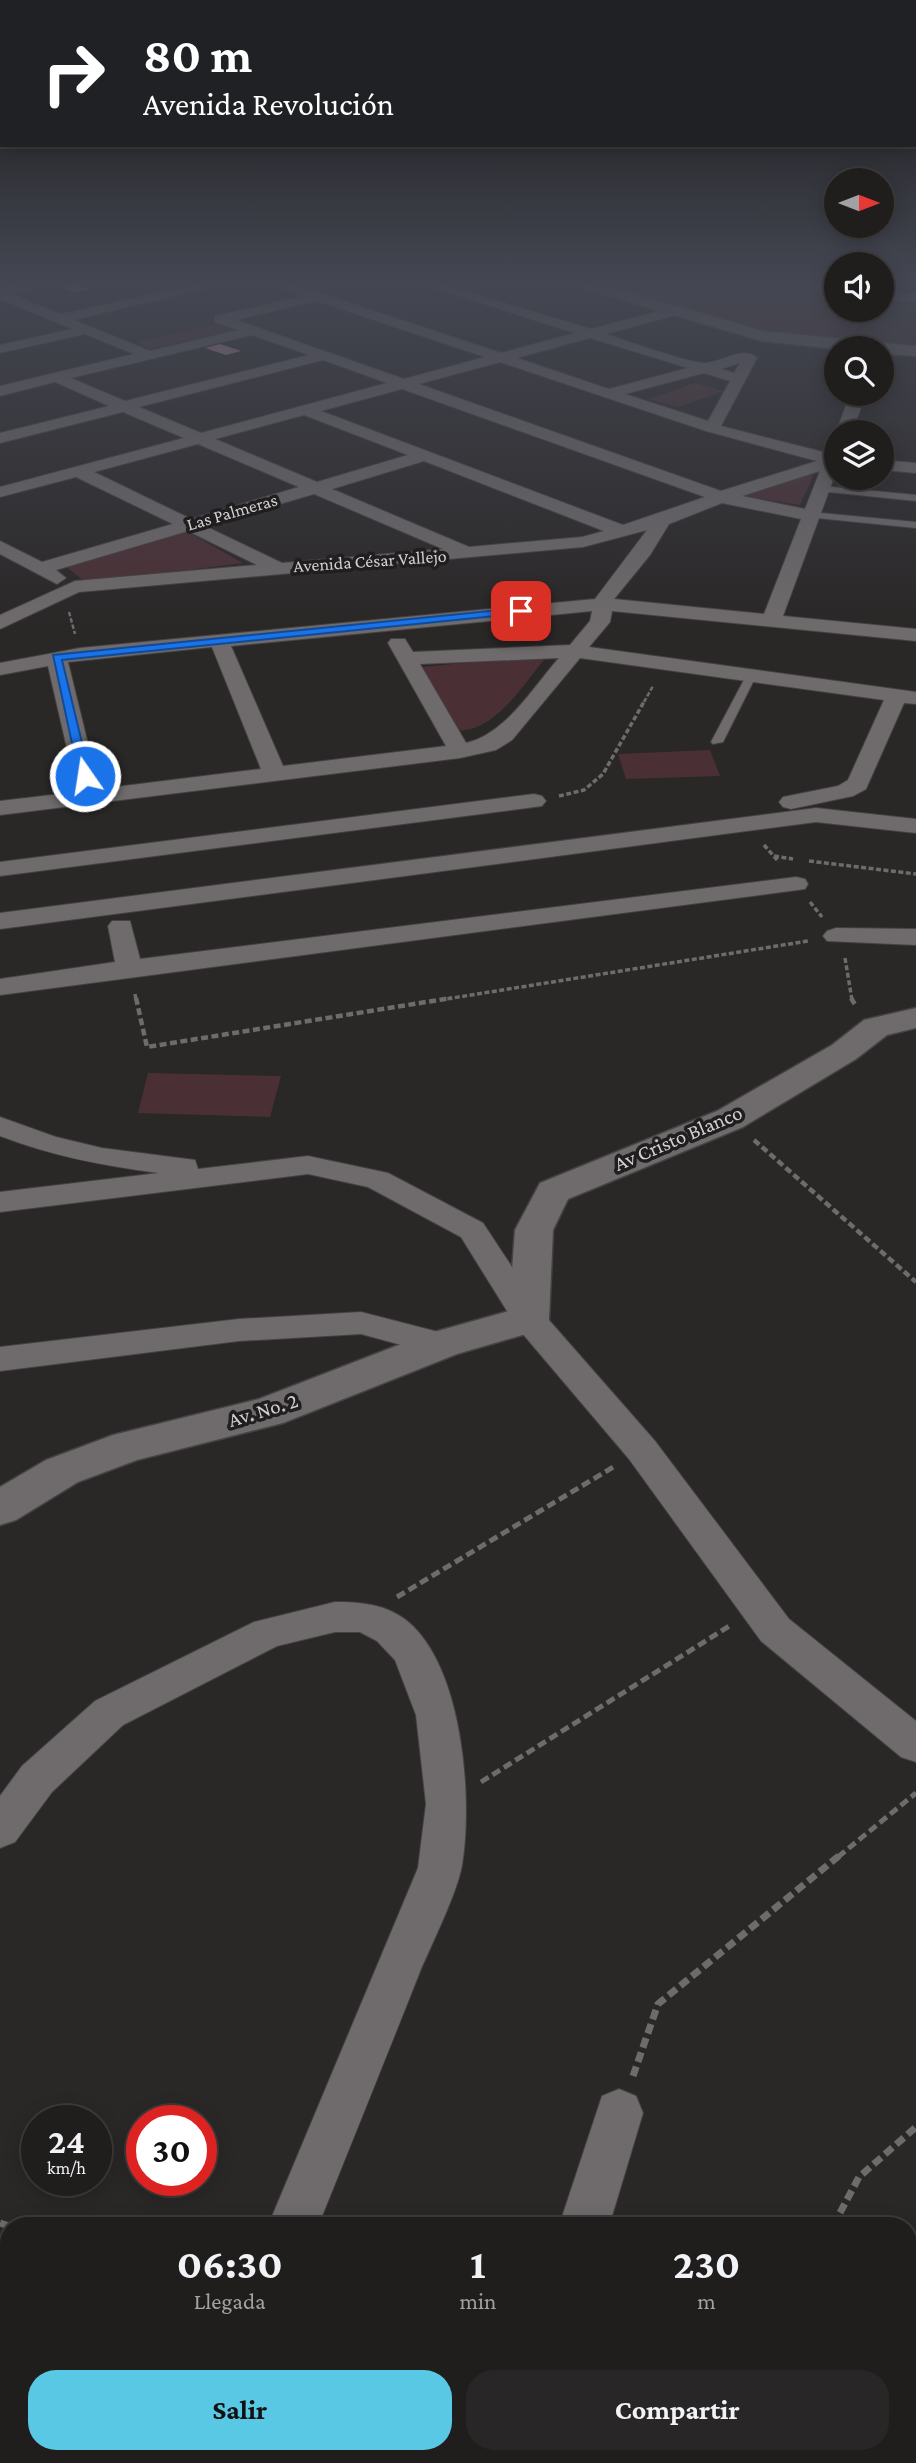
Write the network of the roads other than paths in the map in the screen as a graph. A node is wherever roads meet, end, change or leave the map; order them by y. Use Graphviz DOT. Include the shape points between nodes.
graph roads {
  1 [pos="98,396"];
  2 [pos="167,396"];
  3 [pos="358,396"];
  4 [pos="442,396"];
  5 [pos="619,396"];
  6 [pos="730,396"];
  7 [pos="124,407"];
  8 [pos="305,410"];
  9 [pos="712,428"];
  10 [pos="0,438"];
  11 [pos="201,439"];
  12 [pos="824,454"];
  13 [pos="425,456"];
  14 [pos="824,461"];
  15 [pos="894,466"];
  16 [pos="916,468"];
  17 [pos="78,471"];
  18 [pos="824,484"];
  19 [pos="317,487"];
  20 [pos="822,489"];
  21 [pos="0,492"];
  22 [pos="721,497"];
  23 [pos="916,498"];
  24 [pos="810,515"];
  25 [pos="662,520"];
  26 [pos="189,525"];
  27 [pos="916,525"];
  28 [pos="624,532"];
  29 [pos="4,553"];
  30 [pos="471,554"];
  31 [pos="276,568"];
  32 [pos="40,569"];
  33 [pos="69,589"];
  34 [pos="602,604"];
  35 [pos="772,620"];
  36 [pos="0,623"];
  37 [pos="387,624"];
  38 [pos="916,635"];
  39 [pos="219,641"];
  40 [pos="573,651"];
  41 [pos="56,657"];
  42 [pos="407,657"];
  43 [pos="0,669"];
  44 [pos="751,676"];
  45 [pos="906,697"];
  46 [pos="717,742"];
  47 [pos="460,751"];
  48 [pos="275,775"];
  49 [pos="90,799"];
  50 [pos="534,802"];
  51 [pos="0,808"];
  52 [pos="747,825"];
  53 [pos="916,826"];
  54 [pos="103,854"];
  55 [pos="0,869"];
  56 [pos="110,880"];
  57 [pos="796,884"];
  58 [pos="0,921"];
  59 [pos="121,926"];
  60 [pos="836,936"];
  61 [pos="916,937"];
  62 [pos="129,968"];
  63 [pos="0,987"];
  64 [pos="916,1018"];
  65 [pos="0,1126"];
  66 [pos="230,1173"];
  67 [pos="0,1202"];
  68 [pos="529,1319"];
  69 [pos="442,1344"];
  70 [pos="0,1359"];
  71 [pos="0,1508"];
  72 [pos="916,1745"];
  73 [pos="0,1829"];
  74 [pos="619,2113"];
  75 [pos="297,2217"];
  76 [pos="587,2217"];
  1 -- 7 [label="street"];
  2 -- 7 [label="street"];
  3 -- 8 [label="street"];
  4 -- 22 [label="street"];
  5 -- 9 [label="street"];
  6 -- 9 [label="street"];
  7 -- 10 [label="street"];
  7 -- 11 [label="street"];
  8 -- 11 [label="street"];
  8 -- 13 [label="street"];
  9 -- 12 [label="street"];
  11 -- 17 [label="street"];
  11 -- 19 [label="street"];
  13 -- 19 [label="street, Las Palmeras"];
  13 -- 28 [label="street"];
  14 -- 22 [label="street, Avenida César Vallejo"];
  15 -- 16 [label="street"];
  17 -- 21 [label="street"];
  17 -- 26 [label="street"];
  18 -- 20 [label="street"];
  19 -- 26 [label="street, Las Palmeras"];
  19 -- 30 [label="street"];
  20 -- 23 [label="lane"];
  20 -- 24 [label="street"];
  22 -- 24 [label="street"];
  22 -- 25 [label="street, Avenida César Vallejo"];
  24 -- 27 [label="lane"];
  24 -- 35 [label="street"];
  25 -- 28 [label="street, Avenida César Vallejo"];
  25 -- 34 [label="street"];
  26 -- 31 [label="street"];
  26 -- 32 [label="street, Las Palmeras"];
  28 -- 30 [label="street, Avenida César Vallejo" via="583,542"];
  29 -- 32 [label="street"];
  30 -- 31 [label="street, Avenida César Vallejo"];
  31 -- 33 [label="street, Avenida César Vallejo"];
  32 -- 33 [label="street"];
  33 -- 36 [label="street"];
  34 -- 35 [label="street"];
  34 -- 37 [label="street"];
  34 -- 40 [label="street" via="600,621"];
  35 -- 38 [label="street"];
  37 -- 39 [label="street"];
  37 -- 42 [label="street"];
  39 -- 41 [label="street"];
  39 -- 48 [label="street"];
  40 -- 42 [label="street"];
  40 -- 44 [label="street"];
  40 -- 47 [label="street" via="504,735 488,745"];
  41 -- 43 [label="street"];
  41 -- 49 [label="street"];
  42 -- 47 [label="street"];
  44 -- 45 [label="street"];
  44 -- 46 [label="lane"];
  45 -- 52 [label="street" via="858,784 782,804 760,813"];
  47 -- 48 [label="street"];
  48 -- 49 [label="street"];
  49 -- 51 [label="street"];
  50 -- 54 [label="street"];
  52 -- 53 [label="street" via="816,815"];
  52 -- 58 [label="street"];
  54 -- 55 [label="street"];
  54 -- 56 [label="street"];
  57 -- 62 [label="street"];
  59 -- 62 [label="street"];
  60 -- 61 [label="street"];
  62 -- 63 [label="street"];
  64 -- 68 [label="street, Av Cristo Blanco" via="876,1027 844,1052 730,1119 553,1191 534,1230"];
  65 -- 66 [label="street" via="47,1144 102,1157"];
  66 -- 67 [label="street"];
  66 -- 68 [label="street" via="308,1165 377,1180 422,1201 472,1230"];
  68 -- 69 [label="street, Av. No. 2"];
  68 -- 72 [label="street" via="642,1450 775,1630"];
  69 -- 70 [label="street" via="361,1323 239,1330"];
  69 -- 71 [label="street, Av. No. 2" via="268,1412 128,1446 62,1471"];
  73 -- 75 [label="street" via="37,1779 109,1713 268,1633 335,1617 364,1617 391,1630 409,1649 436,1715 447,1804 440,1868"];
  74 -- 76 [label="street"];
}
